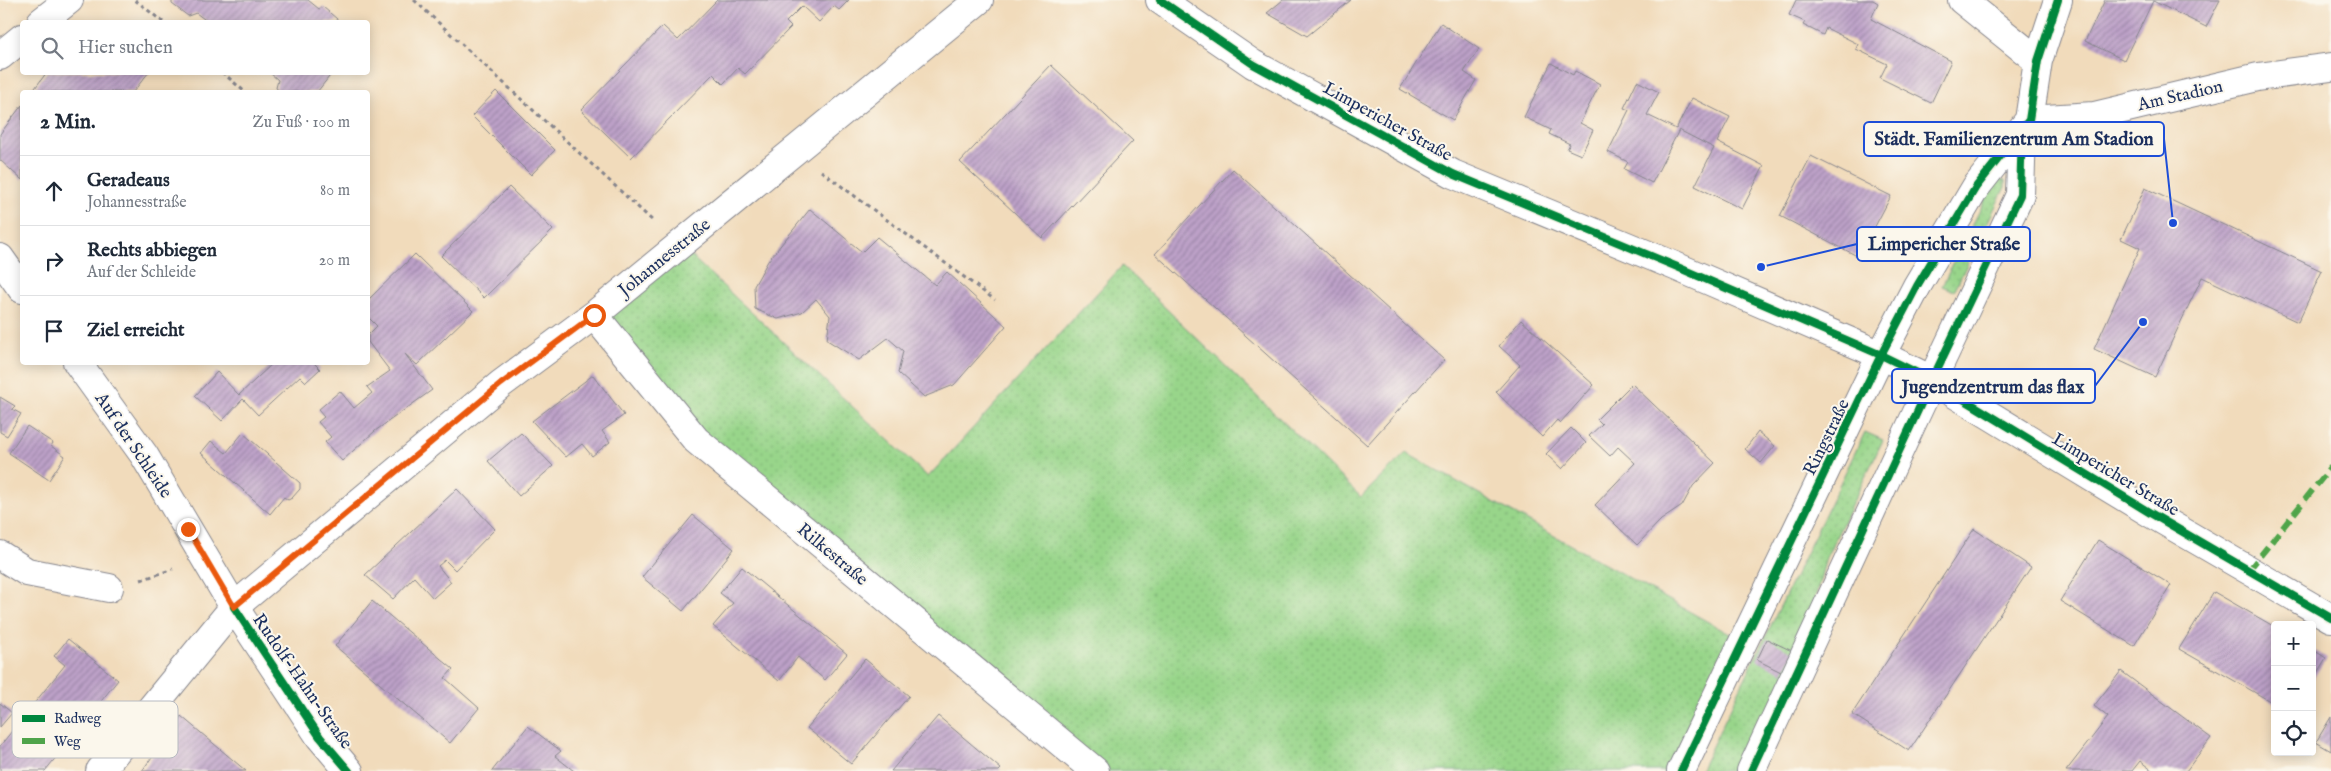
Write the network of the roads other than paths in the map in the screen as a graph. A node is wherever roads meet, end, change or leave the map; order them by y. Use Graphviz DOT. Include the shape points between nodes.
graph roads {
  1 [pos="69,0"];
  2 [pos="979,0"];
  3 [pos="1160,0"];
  4 [pos="1962,0"];
  5 [pos="2058,0"];
  6 [pos="44,20"];
  7 [pos="20,40"];
  8 [pos="0,56"];
  9 [pos="2038,61"];
  10 [pos="2331,67"];
  11 [pos="2026,126"];
  12 [pos="0,258"];
  13 [pos="20,286"];
  14 [pos="594,315"];
  15 [pos="1881,355"];
  16 [pos="79,365"];
  17 [pos="1932,380"];
  18 [pos="0,555"];
  19 [pos="109,588"];
  20 [pos="234,607"];
  21 [pos="2331,618"];
  22 [pos="157,701"];
  23 [pos="111,758"];
  24 [pos="100,771"];
  25 [pos="349,771"];
  26 [pos="1095,771"];
  27 [pos="1681,771"];
  28 [pos="1751,771"];
  1 -- 6 [label="street"];
  2 -- 14 [label="street, Johannesstraße"];
  3 -- 15 [label="street, Limpericher Straße" via="1253,64 1454,174"];
  4 -- 9 [label="street"];
  5 -- 9 [label="street"];
  7 -- 8 [label="street"];
  9 -- 11 [label="street"];
  10 -- 11 [label="street, Am Stadion" via="2258,77 2094,116"];
  11 -- 15 [label="street, Ringstraße" via="1976,187 1926,270"];
  11 -- 17 [label="street" via="2020,195"];
  12 -- 13 [label="street"];
  14 -- 20 [label="street, Johannesstraße" via="501,384"];
  14 -- 26 [label="street, Rilkestraße" via="696,440"];
  15 -- 17 [label="street, Limpericher Straße"];
  15 -- 27 [label="street, Ringstraße"];
  16 -- 20 [label="street, Auf der Schleide" via="144,455"];
  17 -- 21 [label="street, Limpericher Straße"];
  17 -- 28 [label="street"];
  18 -- 19 [label="street" via="27,572"];
  20 -- 22 [label="street, Johannesstraße"];
  20 -- 25 [label="street, Rudolf-Hahn-Straße" via="320,736"];
  23 -- 24 [label="street, Johannesstraße"];
}
